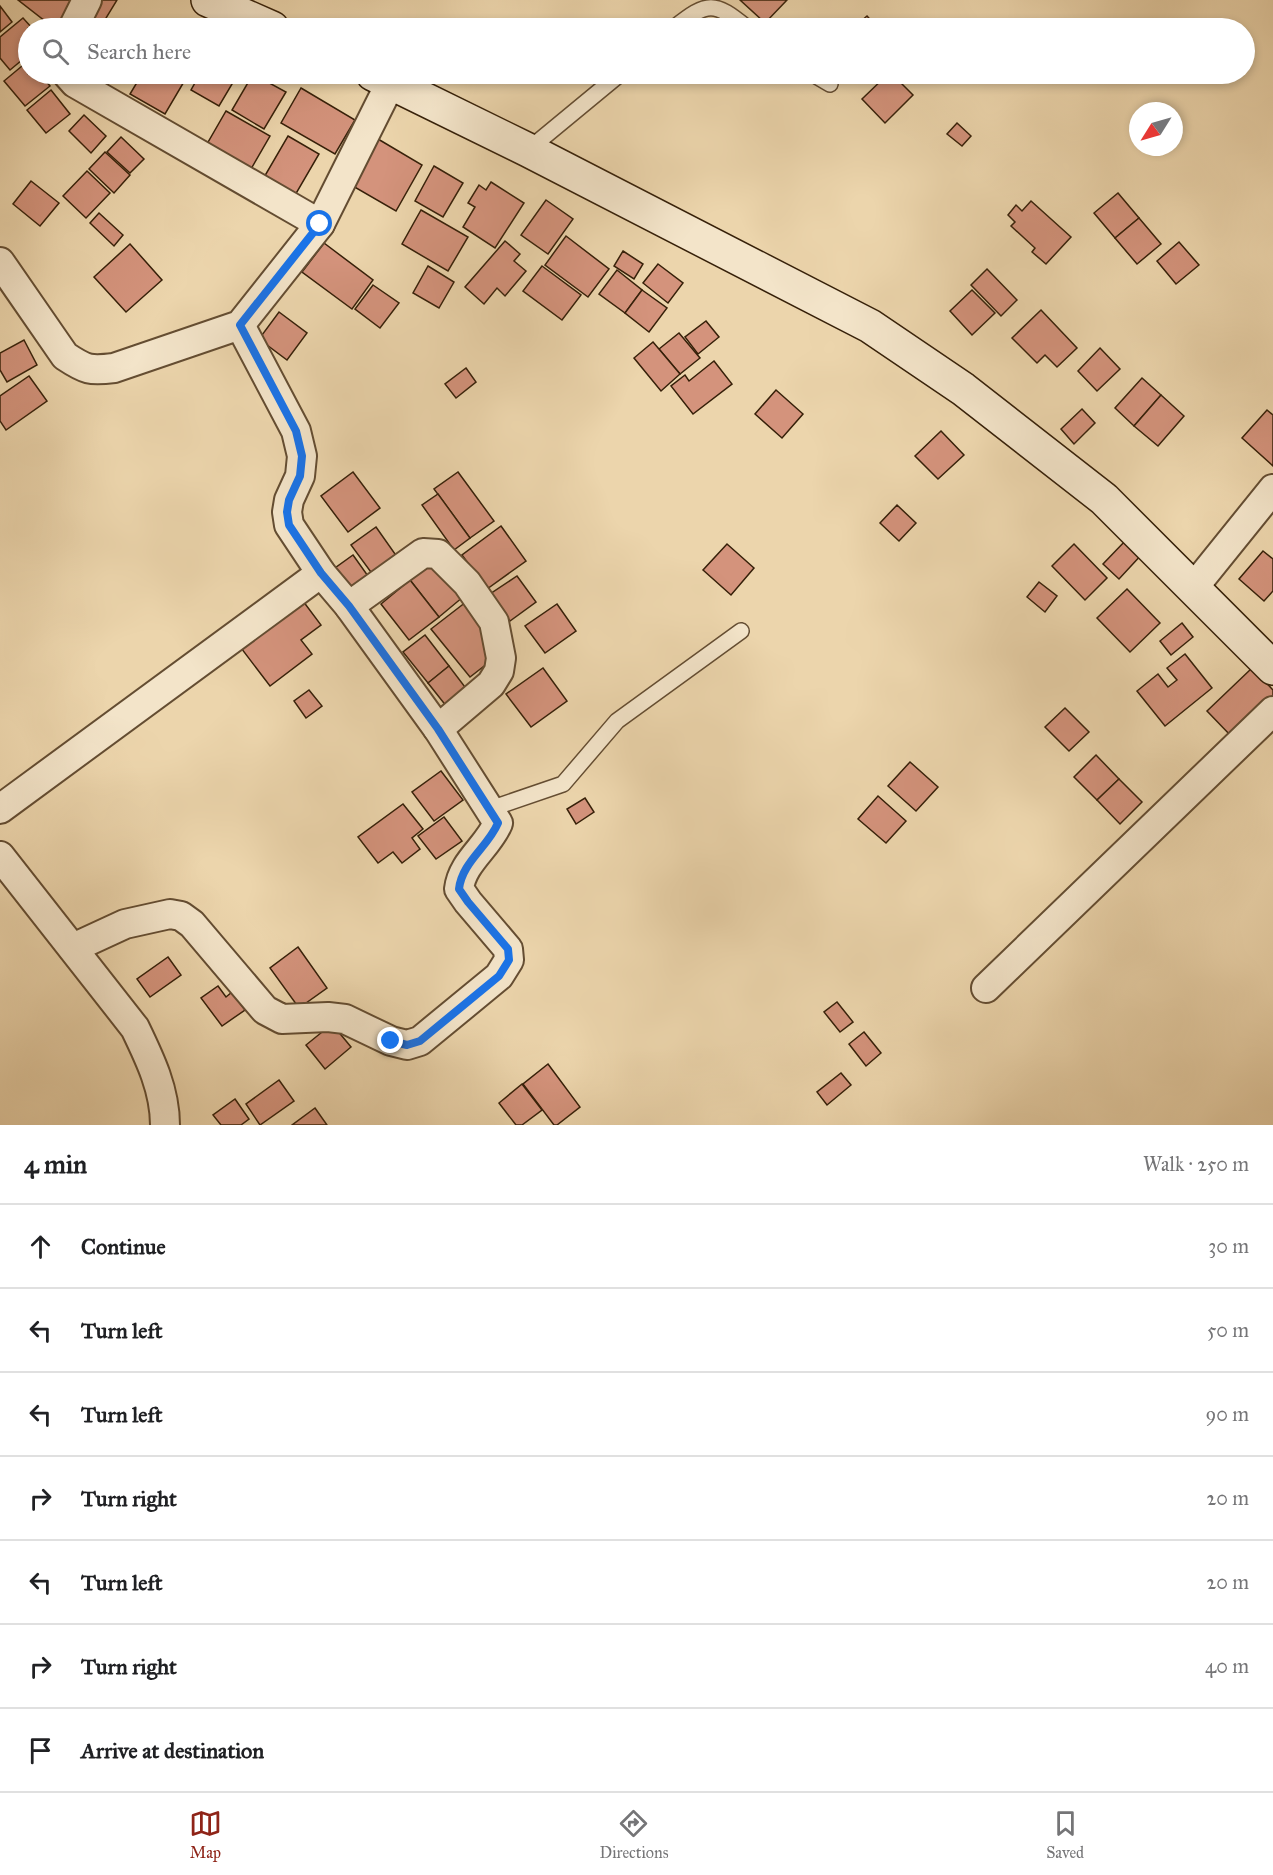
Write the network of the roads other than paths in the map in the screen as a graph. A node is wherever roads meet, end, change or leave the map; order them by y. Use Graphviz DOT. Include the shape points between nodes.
graph roads {
  1 [pos="87,0"];
  2 [pos="208,0"];
  3 [pos="78,18"];
  4 [pos="249,18"];
  5 [pos="688,18"];
  6 [pos="734,18"];
  7 [pos="77,84"];
  8 [pos="379,84"];
  9 [pos="394,84"];
  10 [pos="608,84"];
  11 [pos="528,150"];
  12 [pos="320,224"];
  13 [pos="0,262"];
  14 [pos="240,325"];
  15 [pos="1273,489"];
  16 [pos="321,573"];
  17 [pos="1194,587"];
  18 [pos="349,606"];
  19 [pos="741,631"];
  20 [pos="1273,668"];
  21 [pos="1273,711"];
  22 [pos="438,729"];
  23 [pos="490,809"];
  24 [pos="0,810"];
  25 [pos="0,856"];
  26 [pos="73,948"];
  27 [pos="986,988"];
  28 [pos="165,1125"];
  1 -- 3 [label="street"];
  2 -- 4 [label="street"];
  5 -- 6 [label="lane" via="712,7"];
  7 -- 12 [label="street"];
  8 -- 12 [label="street"];
  9 -- 11 [label="street"];
  10 -- 11 [label="lane"];
  11 -- 17 [label="street" via="870,326 963,389 1104,499"];
  12 -- 14 [label="street"];
  13 -- 14 [label="street" via="65,356 94,371 114,368"];
  14 -- 16 [label="street" via="296,431 302,456 300,476 289,500 289,525"];
  15 -- 17 [label="street"];
  16 -- 18 [label="street"];
  16 -- 24 [label="street"];
  17 -- 20 [label="street"];
  18 -- 22 [label="street"];
  18 -- 22 [label="street" via="423,553 438,554 466,583 494,622 501,658 499,671 491,684"];
  19 -- 23 [label="lane" via="617,721 563,784"];
  21 -- 27 [label="street"];
  22 -- 23 [label="street"];
  23 -- 26 [label="street" via="498,823 460,877 459,889 508,949 509,960 499,976 420,1041 407,1045 391,1041 345,1019 282,1019 265,1010 181,916 170,914 124,924"];
  25 -- 26 [label="street"];
  26 -- 28 [label="street" via="135,1028 158,1080"];
}
